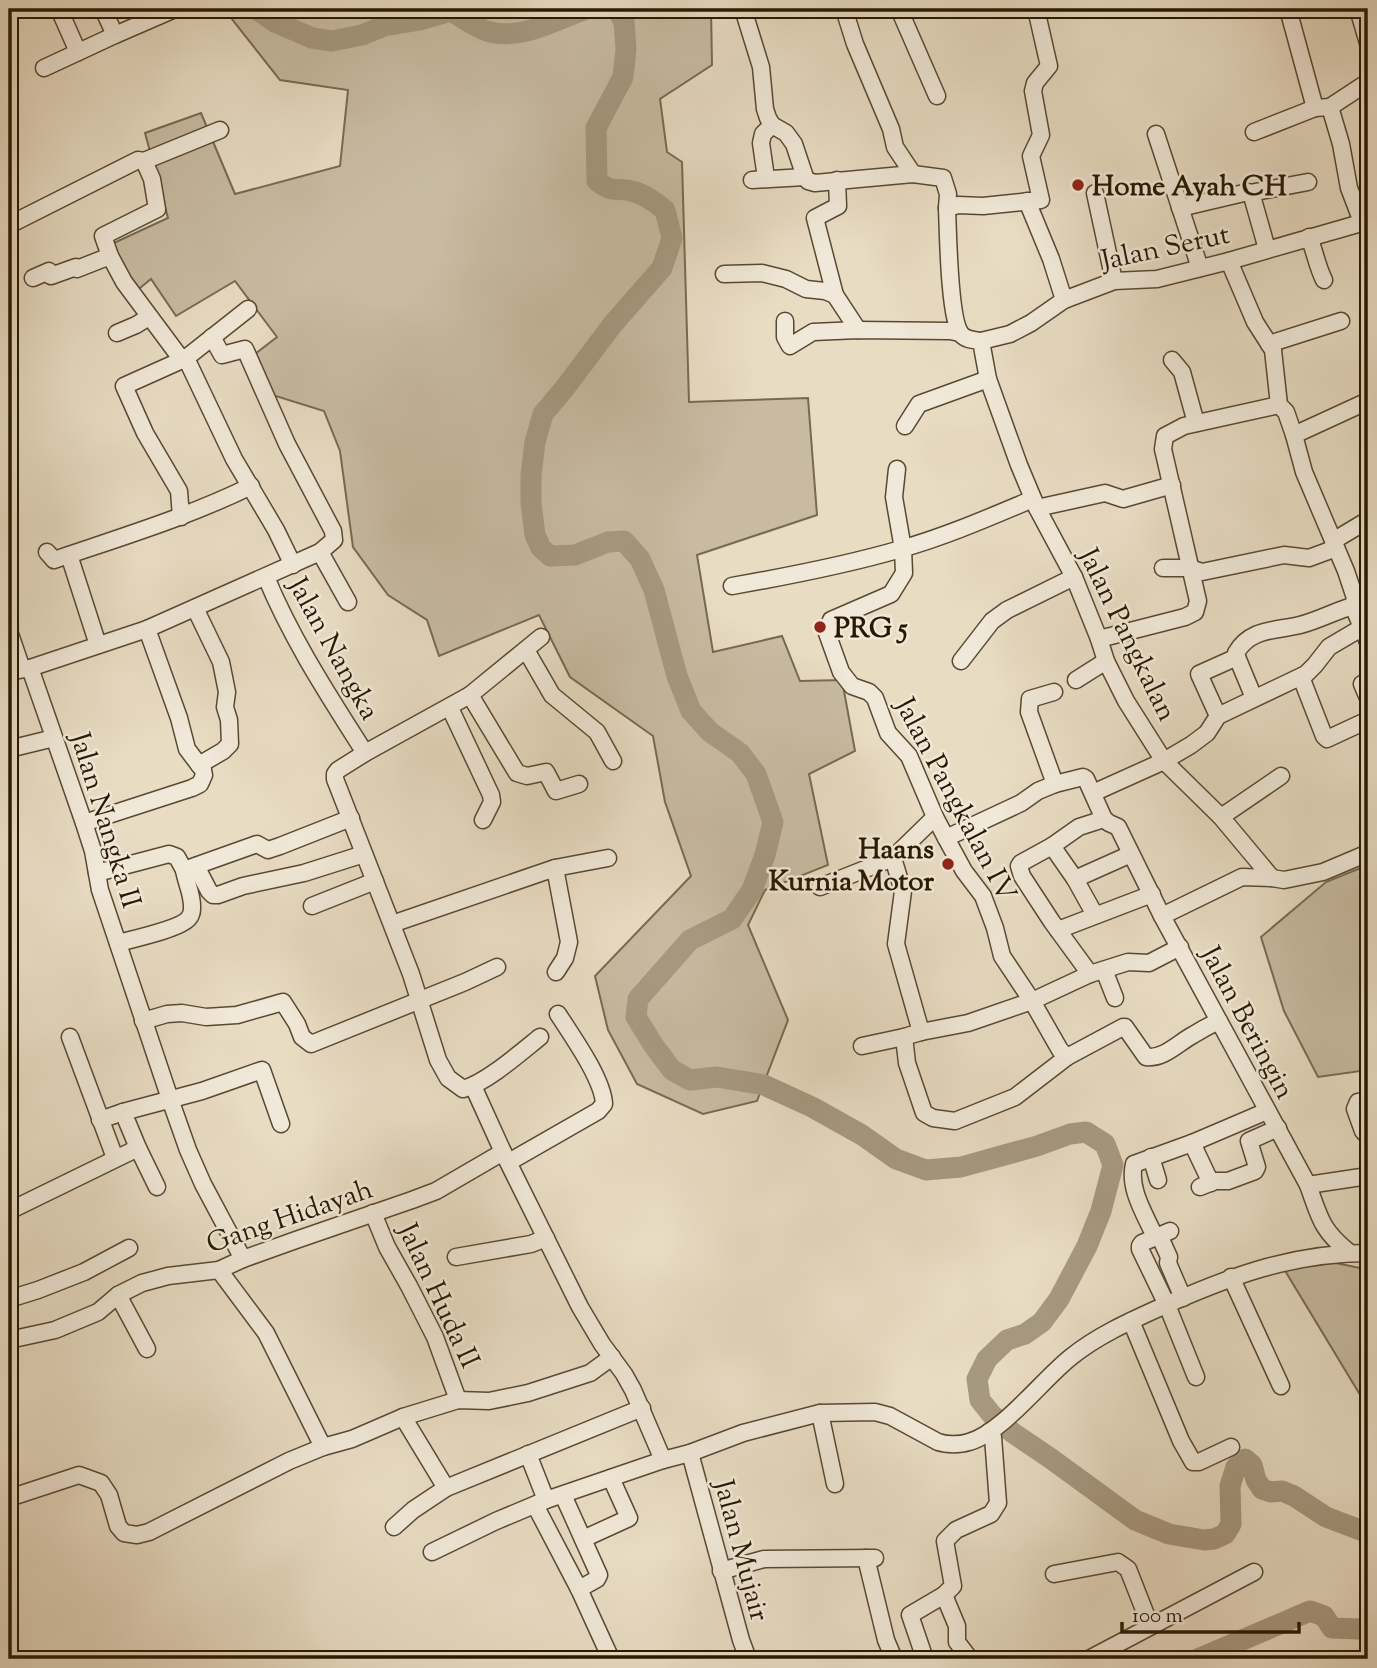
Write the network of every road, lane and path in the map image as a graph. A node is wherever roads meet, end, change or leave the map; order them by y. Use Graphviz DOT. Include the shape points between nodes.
graph roads {
  1 [pos="59,9"];
  2 [pos="103,9"];
  3 [pos="175,9"];
  4 [pos="743,9"];
  5 [pos="844,9"];
  6 [pos="899,9"];
  7 [pos="1036,9"];
  8 [pos="1287,9"];
  9 [pos="1358,9"];
  10 [pos="115,35"];
  11 [pos="1368,43"];
  12 [pos="78,51"];
  13 [pos="44,68"];
  14 [pos="1368,82"];
  15 [pos="937,96"];
  16 [pos="1322,108"];
  17 [pos="772,125"];
  18 [pos="220,130"];
  19 [pos="1254,132"];
  20 [pos="1156,134"];
  21 [pos="144,161"];
  22 [pos="914,174"];
  23 [pos="804,177"];
  24 [pos="837,180"];
  25 [pos="1308,182"];
  26 [pos="1095,192"];
  27 [pos="1250,193"];
  28 [pos="1027,201"];
  29 [pos="947,208"];
  30 [pos="1180,208"];
  31 [pos="1365,222"];
  32 [pos="9,225"];
  33 [pos="1309,237"];
  34 [pos="1267,249"];
  35 [pos="110,256"];
  36 [pos="1229,261"];
  37 [pos="1200,268"];
  38 [pos="724,274"];
  39 [pos="33,278"];
  40 [pos="1324,279"];
  41 [pos="1114,281"];
  42 [pos="835,295"];
  43 [pos="1064,300"];
  44 [pos="248,309"];
  45 [pos="149,317"];
  46 [pos="785,320"];
  47 [pos="1341,321"];
  48 [pos="858,330"];
  49 [pos="117,333"];
  50 [pos="960,333"];
  51 [pos="212,337"];
  52 [pos="981,341"];
  53 [pos="1269,344"];
  54 [pos="184,359"];
  55 [pos="1171,360"];
  56 [pos="988,379"];
  57 [pos="1368,401"];
  58 [pos="1279,405"];
  59 [pos="1196,424"];
  60 [pos="905,426"];
  61 [pos="1294,435"];
  62 [pos="898,469"];
  63 [pos="1172,485"];
  64 [pos="251,486"];
  65 [pos="1035,503"];
  66 [pos="181,517"];
  67 [pos="1368,520"];
  68 [pos="1334,544"];
  69 [pos="902,549"];
  70 [pos="47,552"];
  71 [pos="320,552"];
  72 [pos="69,555"];
  73 [pos="293,565"];
  74 [pos="1163,568"];
  75 [pos="1190,568"];
  76 [pos="266,577"];
  77 [pos="1074,577"];
  78 [pos="732,586"];
  79 [pos="348,602"];
  80 [pos="1353,606"];
  81 [pos="195,608"];
  82 [pos="147,629"];
  83 [pos="9,631"];
  84 [pos="1366,631"];
  85 [pos="541,638"];
  86 [pos="1099,639"];
  87 [pos="98,645"];
  88 [pos="526,650"];
  89 [pos="1237,657"];
  90 [pos="961,661"];
  91 [pos="1106,661"];
  92 [pos="20,670"];
  93 [pos="1301,677"];
  94 [pos="1076,680"];
  95 [pos="1368,681"];
  96 [pos="1054,692"];
  97 [pos="470,695"];
  98 [pos="1254,698"];
  99 [pos="1368,698"];
  100 [pos="450,708"];
  101 [pos="1218,716"];
  102 [pos="1368,720"];
  103 [pos="54,738"];
  104 [pos="9,749"];
  105 [pos="365,753"];
  106 [pos="613,761"];
  107 [pos="1164,761"];
  108 [pos="199,765"];
  109 [pos="1280,776"];
  110 [pos="579,784"];
  111 [pos="1055,784"];
  112 [pos="1093,793"];
  113 [pos="935,817"];
  114 [pos="1222,817"];
  115 [pos="351,818"];
  116 [pos="1104,819"];
  117 [pos="482,820"];
  118 [pos="84,823"];
  119 [pos="946,838"];
  120 [pos="1052,846"];
  121 [pos="365,853"];
  122 [pos="1131,853"];
  123 [pos="1368,853"];
  124 [pos="608,858"];
  125 [pos="894,858"];
  126 [pos="190,868"];
  127 [pos="555,868"];
  128 [pos="97,873"];
  129 [pos="1272,878"];
  130 [pos="1075,879"];
  131 [pos="375,881"];
  132 [pos="820,887"];
  133 [pos="1152,894"];
  134 [pos="312,906"];
  135 [pos="1095,915"];
  136 [pos="1162,916"];
  137 [pos="392,924"];
  138 [pos="1055,926"];
  139 [pos="118,943"];
  140 [pos="1180,947"];
  141 [pos="497,967"];
  142 [pos="556,972"];
  143 [pos="1097,972"];
  144 [pos="1115,998"];
  145 [pos="421,1000"];
  146 [pos="1032,1001"];
  147 [pos="558,1014"];
  148 [pos="143,1021"];
  149 [pos="1219,1021"];
  150 [pos="920,1032"];
  151 [pos="70,1037"];
  152 [pos="540,1037"];
  153 [pos="904,1037"];
  154 [pos="862,1046"];
  155 [pos="1067,1057"];
  156 [pos="473,1086"];
  157 [pos="170,1099"];
  158 [pos="1368,1101"];
  159 [pos="1267,1111"];
  160 [pos="123,1112"];
  161 [pos="100,1121"];
  162 [pos="281,1124"];
  163 [pos="1278,1128"];
  164 [pos="1368,1137"];
  165 [pos="1192,1143"];
  166 [pos="138,1148"];
  167 [pos="506,1157"];
  168 [pos="1151,1157"];
  169 [pos="115,1158"];
  170 [pos="1368,1175"];
  171 [pos="1158,1180"];
  172 [pos="1308,1185"];
  173 [pos="157,1186"];
  174 [pos="9,1211"];
  175 [pos="373,1213"];
  176 [pos="1161,1234"];
  177 [pos="546,1238"];
  178 [pos="129,1248"];
  179 [pos="1368,1252"];
  180 [pos="1350,1253"];
  181 [pos="456,1257"];
  182 [pos="243,1259"];
  183 [pos="219,1270"];
  184 [pos="1231,1277"];
  185 [pos="118,1295"];
  186 [pos="1183,1298"];
  187 [pos="9,1299"];
  188 [pos="1167,1305"];
  189 [pos="1131,1321"];
  190 [pos="9,1340"];
  191 [pos="147,1349"];
  192 [pos="612,1357"];
  193 [pos="1196,1377"];
  194 [pos="1281,1385"];
  195 [pos="458,1400"];
  196 [pos="642,1408"];
  197 [pos="820,1413"];
  198 [pos="403,1417"];
  199 [pos="992,1430"];
  200 [pos="323,1447"];
  201 [pos="1231,1447"];
  202 [pos="690,1453"];
  203 [pos="528,1454"];
  204 [pos="663,1460"];
  205 [pos="611,1478"];
  206 [pos="835,1485"];
  207 [pos="446,1488"];
  208 [pos="563,1495"];
  209 [pos="9,1498"];
  210 [pos="541,1502"];
  211 [pos="394,1527"];
  212 [pos="583,1539"];
  213 [pos="432,1552"];
  214 [pos="721,1571"];
  215 [pos="1254,1572"];
  216 [pos="1054,1574"];
  217 [pos="579,1589"];
  218 [pos="944,1595"];
  219 [pos="1150,1625"];
  220 [pos="611,1659"];
  221 [pos="748,1659"];
  222 [pos="894,1659"];
  223 [pos="925,1659"];
  224 [pos="970,1659"];
  225 [pos="1089,1659"];
  1 -- 12 [label="street"];
  2 -- 10 [label="street"];
  3 -- 10 [label="street"];
  4 -- 17 [label="street"];
  5 -- 22 [label="street" via="895,147"];
  6 -- 15 [label="street"];
  7 -- 28 [label="street" via="1049,66 1033,91 1041,135 1031,156 1041,200"];
  8 -- 16 [label="street"];
  9 -- 11 [label="street"];
  10 -- 12 [label="street"];
  12 -- 13 [label="street"];
  14 -- 16 [label="street"];
  16 -- 19 [label="street"];
  16 -- 31 [label="street" via="1341,144 1349,188"];
  17 -- 23 [label="street" via="794,144"];
  17 -- 23 [label="street" via="763,134 759,179"];
  18 -- 21 [label="street"];
  20 -- 30 [label="street"];
  21 -- 32 [label="street"];
  21 -- 35 [label="street" via="157,209 103,236"];
  22 -- 24 [label="street"];
  22 -- 29 [label="street" via="943,178"];
  23 -- 24 [label="street" via="815,183"];
  24 -- 42 [label="street" via="838,205 815,219"];
  25 -- 27 [label="street"];
  26 -- 41 [label="street"];
  27 -- 30 [label="street"];
  27 -- 34 [label="street"];
  28 -- 29 [label="street"];
  28 -- 43 [label="street"];
  29 -- 50 [label="street" via="953,310"];
  30 -- 37 [label="street"];
  31 -- 33 [label="street, Jalan Serut"];
  33 -- 34 [label="street, Jalan Serut"];
  33 -- 40 [label="street"];
  34 -- 36 [label="street, Jalan Serut"];
  35 -- 39 [label="street"];
  35 -- 45 [label="street"];
  36 -- 37 [label="street, Jalan Serut"];
  36 -- 53 [label="street"];
  37 -- 41 [label="street, Jalan Serut" via="1157,279"];
  38 -- 42 [label="street" via="762,273"];
  41 -- 43 [label="street, Jalan Serut"];
  42 -- 48 [label="street"];
  43 -- 52 [label="street, Jalan Serut" via="1010,334"];
  44 -- 51 [label="street"];
  45 -- 49 [label="street"];
  45 -- 54 [label="street"];
  46 -- 48 [label="street" via="790,346 813,332"];
  47 -- 53 [label="street"];
  48 -- 50 [label="street"];
  50 -- 52 [label="street"];
  51 -- 54 [label="street"];
  51 -- 71 [label="street" via="222,355 245,349 287,444 333,531 334,540"];
  52 -- 56 [label="street, Jalan Pangkalan"];
  53 -- 58 [label="street"];
  54 -- 64 [label="street"];
  54 -- 66 [label="street" via="124,386 179,491"];
  55 -- 59 [label="street" via="1182,372"];
  56 -- 60 [label="street" via="919,404"];
  56 -- 65 [label="street, Jalan Pangkalan"];
  57 -- 61 [label="street"];
  58 -- 59 [label="street"];
  58 -- 61 [label="street"];
  59 -- 63 [label="street" via="1165,436 1163,449"];
  61 -- 68 [label="street"];
  62 -- 69 [label="street, Jalan Pangkalan IV" via="894,497"];
  63 -- 65 [label="street" via="1123,499 1105,493"];
  63 -- 75 [label="street"];
  64 -- 66 [label="street"];
  64 -- 73 [label="street"];
  65 -- 69 [label="street"];
  65 -- 77 [label="street, Jalan Pangkalan"];
  66 -- 72 [label="street"];
  67 -- 68 [label="street"];
  68 -- 75 [label="street" via="1309,558 1284,555 1202,572"];
  68 -- 80 [label="street" via="1356,598"];
  69 -- 78 [label="street"];
  69 -- 113 [label="street, Jalan Pangkalan IV" via="904,573 891,594 831,620 827,633 841,672 852,686 875,698 888,733 909,756"];
  70 -- 72 [label="street" via="54,560"];
  71 -- 73 [label="street"];
  71 -- 79 [label="street"];
  72 -- 87 [label="street"];
  73 -- 76 [label="street"];
  74 -- 75 [label="street"];
  75 -- 86 [label="street" via="1198,601 1195,612"];
  76 -- 81 [label="street, Jalan Nangka"];
  76 -- 105 [label="street, Jalan Nangka" via="307,660"];
  77 -- 86 [label="street, Jalan Pangkalan"];
  77 -- 90 [label="street" via="992,621"];
  80 -- 84 [label="street"];
  80 -- 89 [label="street" via="1252,636 1240,646"];
  81 -- 82 [label="street, Jalan Nangka"];
  81 -- 108 [label="street" via="220,662 230,735 230,744 223,751"];
  82 -- 87 [label="street, Jalan Nangka"];
  82 -- 108 [label="street" via="187,749"];
  83 -- 92 [label="street, Jalan Nangka II"];
  84 -- 93 [label="street" via="1329,648"];
  85 -- 88 [label="street"];
  86 -- 91 [label="street, Jalan Pangkalan"];
  87 -- 92 [label="street, Jalan Nangka"];
  88 -- 97 [label="street"];
  88 -- 106 [label="street" via="552,695 597,732"];
  89 -- 98 [label="street"];
  89 -- 101 [label="street" via="1199,674"];
  91 -- 94 [label="street"];
  91 -- 107 [label="street, Jalan Pangkalan"];
  92 -- 103 [label="street, Jalan Nangka II"];
  93 -- 98 [label="street"];
  93 -- 102 [label="street" via="1327,739"];
  95 -- 99 [label="street" via="1362,684"];
  96 -- 111 [label="street" via="1030,699 1029,712"];
  97 -- 100 [label="street"];
  97 -- 110 [label="street" via="517,774 546,772 556,791"];
  98 -- 101 [label="street"];
  100 -- 105 [label="street"];
  100 -- 117 [label="street" via="491,794 492,803"];
  101 -- 107 [label="street" via="1207,733"];
  103 -- 104 [label="street"];
  103 -- 118 [label="street, Jalan Nangka II"];
  105 -- 115 [label="street, Jalan Nangka" via="335,774"];
  107 -- 112 [label="street"];
  107 -- 114 [label="street, Jalan Pangkalan"];
  108 -- 118 [label="street" via="204,775 200,784"];
  109 -- 114 [label="street"];
  111 -- 112 [label="street" via="1083,776"];
  111 -- 119 [label="street"];
  112 -- 116 [label="street, Jalan Beringin"];
  113 -- 119 [label="street, Jalan Pangkalan IV"];
  113 -- 125 [label="street"];
  114 -- 129 [label="street, Jalan Pangkalan"];
  115 -- 121 [label="street, Jalan Nangka"];
  115 -- 126 [label="street" via="268,849 257,844"];
  116 -- 120 [label="street" via="1079,827"];
  116 -- 122 [label="street, Jalan Beringin" via="1118,827"];
  118 -- 128 [label="street, Jalan Nangka II"];
  119 -- 146 [label="street, Jalan Pangkalan IV" via="983,896 1002,956"];
  120 -- 130 [label="street"];
  120 -- 138 [label="street" via="1018,866"];
  121 -- 126 [label="street" via="218,895"];
  121 -- 131 [label="street, Jalan Nangka"];
  122 -- 130 [label="street"];
  122 -- 133 [label="street, Jalan Beringin"];
  123 -- 129 [label="street" via="1323,872"];
  124 -- 127 [label="street"];
  125 -- 132 [label="street"];
  125 -- 150 [label="street" via="904,891 896,944"];
  126 -- 128 [label="street" via="169,854"];
  126 -- 139 [label="street" via="185,879 192,908 186,922"];
  127 -- 137 [label="street"];
  127 -- 142 [label="street" via="569,942"];
  128 -- 139 [label="street, Jalan Nangka II"];
  129 -- 136 [label="street" via="1242,877"];
  130 -- 135 [label="street"];
  131 -- 134 [label="street"];
  131 -- 137 [label="street, Jalan Nangka"];
  133 -- 135 [label="street"];
  133 -- 136 [label="street, Jalan Beringin"];
  135 -- 138 [label="street"];
  136 -- 140 [label="street, Jalan Beringin"];
  137 -- 145 [label="street, Jalan Nangka"];
  138 -- 143 [label="street"];
  139 -- 148 [label="street, Jalan Nangka II"];
  140 -- 143 [label="street" via="1149,962 1128,962"];
  140 -- 149 [label="street, Jalan Beringin"];
  141 -- 145 [label="street"];
  143 -- 144 [label="street"];
  143 -- 146 [label="street"];
  145 -- 148 [label="street" via="311,1044 302,1037 283,1002 237,1015 174,1013"];
  145 -- 156 [label="street, Jalan Nangka" via="438,1060 448,1078 463,1089"];
  146 -- 150 [label="street" via="968,1023"];
  146 -- 155 [label="street, Jalan Pangkalan IV"];
  147 -- 167 [label="street, Gang Hidayah" via="582,1051 604,1104"];
  148 -- 157 [label="street, Jalan Nangka II"];
  149 -- 155 [label="street" via="1156,1057 1146,1057 1125,1027"];
  149 -- 159 [label="street, Jalan Beringin"];
  150 -- 153 [label="street"];
  151 -- 161 [label="street"];
  152 -- 156 [label="street"];
  153 -- 154 [label="street"];
  153 -- 155 [label="street" via="907,1063 924,1113 955,1121 1015,1097"];
  156 -- 167 [label="street"];
  157 -- 160 [label="street"];
  157 -- 162 [label="street" via="262,1070"];
  157 -- 182 [label="street, Jalan Nangka II" via="203,1184"];
  158 -- 164 [label="street" via="1358,1102 1355,1109"];
  159 -- 163 [label="street, Jalan Beringin"];
  159 -- 165 [label="street"];
  160 -- 161 [label="street"];
  160 -- 166 [label="street"];
  161 -- 169 [label="street"];
  163 -- 165 [label="street" via="1249,1141 1257,1162 1255,1171 1228,1181 1205,1185"];
  163 -- 172 [label="street, Jalan Beringin"];
  165 -- 168 [label="street"];
  166 -- 169 [label="street"];
  166 -- 173 [label="street"];
  167 -- 175 [label="street, Gang Hidayah" via="436,1191"];
  167 -- 177 [label="street"];
  168 -- 171 [label="street"];
  168 -- 176 [label="street" via="1134,1164 1132,1178 1134,1191"];
  169 -- 174 [label="street"];
  170 -- 172 [label="street"];
  172 -- 180 [label="street, Jalan Beringin" via="1321,1222"];
  175 -- 182 [label="street, Gang Hidayah"];
  175 -- 195 [label="street, Jalan Huda II" via="435,1338"];
  176 -- 186 [label="street"];
  176 -- 188 [label="street" via="1139,1246"];
  177 -- 181 [label="street"];
  177 -- 192 [label="street" via="580,1307"];
  178 -- 187 [label="street" via="84,1272"];
  179 -- 180 [label="street"];
  180 -- 184 [label="street" via="1313,1256"];
  182 -- 183 [label="street, Gang Hidayah"];
  183 -- 185 [label="street, Gang Hidayah" via="168,1276"];
  183 -- 200 [label="street" via="266,1333"];
  184 -- 186 [label="street"];
  184 -- 194 [label="street"];
  185 -- 190 [label="street, Gang Hidayah" via="98,1312 55,1330"];
  185 -- 191 [label="street"];
  186 -- 188 [label="street"];
  188 -- 189 [label="street"];
  188 -- 193 [label="street"];
  189 -- 199 [label="street" via="1092,1341"];
  189 -- 201 [label="street" via="1193,1462"];
  192 -- 195 [label="street" via="590,1373 528,1393 489,1401"];
  192 -- 196 [label="street"];
  195 -- 198 [label="street"];
  196 -- 203 [label="street"];
  196 -- 204 [label="street"];
  197 -- 199 [label="street" via="875,1412 944,1444 968,1443"];
  197 -- 202 [label="street" via="743,1433"];
  197 -- 206 [label="street"];
  198 -- 200 [label="street"];
  198 -- 207 [label="street"];
  199 -- 218 [label="street" via="998,1503 991,1514 956,1530 945,1541 953,1586"];
  200 -- 209 [label="street" via="136,1535 124,1533 118,1526 101,1483 79,1475"];
  202 -- 204 [label="street"];
  202 -- 214 [label="street, Jalan Mujair"];
  203 -- 207 [label="street"];
  203 -- 210 [label="street"];
  204 -- 205 [label="street"];
  205 -- 208 [label="street"];
  205 -- 212 [label="street" via="629,1518"];
  207 -- 211 [label="street"];
  208 -- 210 [label="street"];
  208 -- 212 [label="street"];
  210 -- 213 [label="street"];
  210 -- 217 [label="street"];
  212 -- 217 [label="street" via="599,1575"];
  214 -- 221 [label="street, Jalan Mujair"];
  214 -- 222 [label="street" via="764,1559 871,1558 886,1640"];
  215 -- 219 [label="street"];
  216 -- 219 [label="street" via="1118,1562 1128,1569"];
  217 -- 220 [label="street"];
  218 -- 223 [label="street" via="910,1615"];
  218 -- 224 [label="street" via="957,1626 957,1642"];
  219 -- 225 [label="street"];
}
